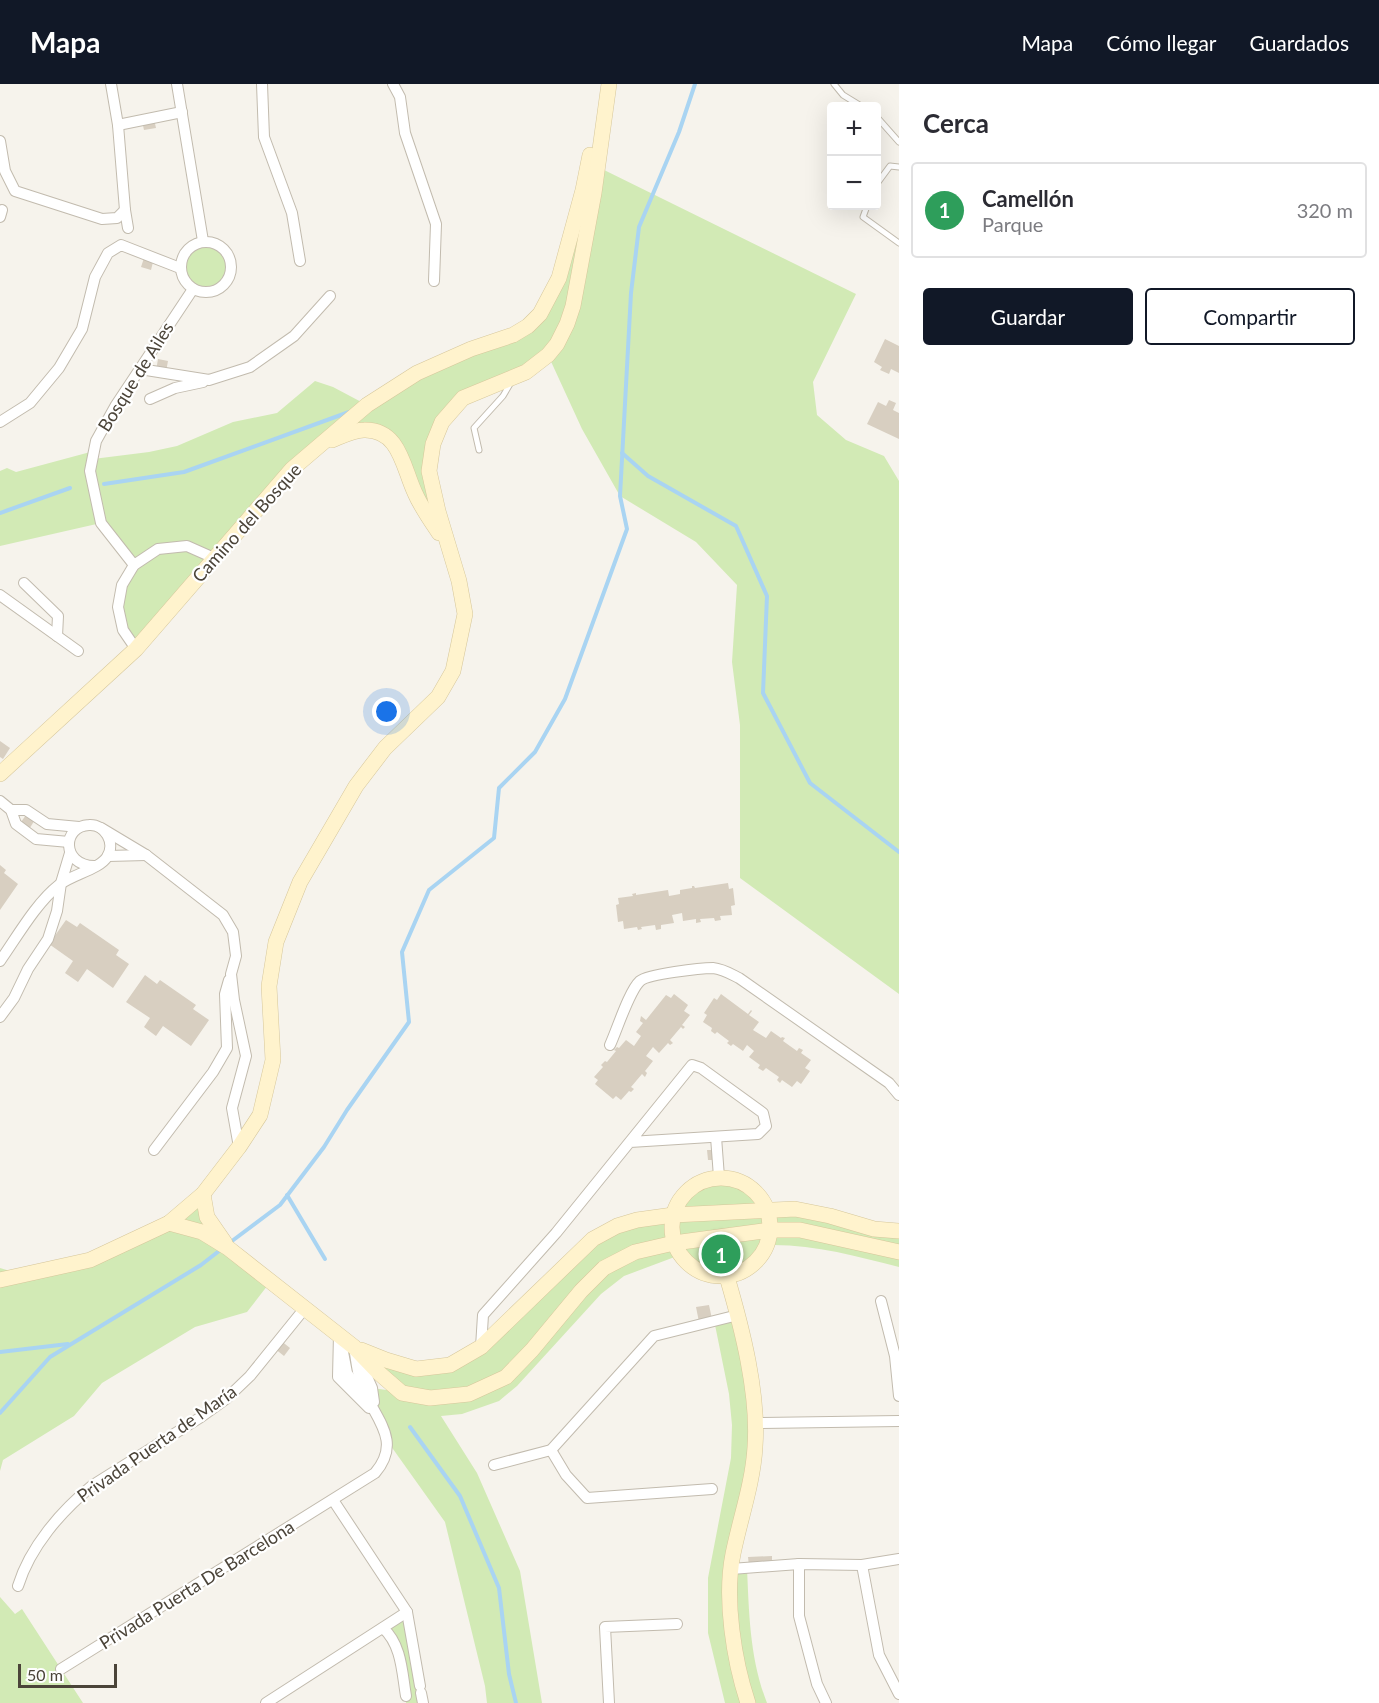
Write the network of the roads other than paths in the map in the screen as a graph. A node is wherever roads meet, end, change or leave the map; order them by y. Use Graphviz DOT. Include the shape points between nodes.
graph roads {
  1 [pos="111,84"];
  2 [pos="177,84"];
  3 [pos="262,84"];
  4 [pos="393,84"];
  5 [pos="600,84"];
  6 [pos="609,84"];
  7 [pos="834,84"];
  8 [pos="854,102"];
  9 [pos="182,112"];
  10 [pos="881,122"];
  11 [pos="118,125"];
  12 [pos="0,141"];
  13 [pos="899,142"];
  14 [pos="899,167"];
  15 [pos="881,178"];
  16 [pos="125,210"];
  17 [pos="866,210"];
  18 [pos="128,228"];
  19 [pos="203,241"];
  20 [pos="899,243"];
  21 [pos="300,261"];
  22 [pos="180,268"];
  23 [pos="434,281"];
  24 [pos="193,289"];
  25 [pos="330,296"];
  26 [pos="140,369"];
  27 [pos="513,379"];
  28 [pos="209,380"];
  29 [pos="150,399"];
  30 [pos="0,422"];
  31 [pos="325,442"];
  32 [pos="479,450"];
  33 [pos="449,548"];
  34 [pos="214,558"];
  35 [pos="134,565"];
  36 [pos="24,583"];
  37 [pos="0,595"];
  38 [pos="57,636"];
  39 [pos="136,649"];
  40 [pos="78,651"];
  41 [pos="0,774"];
  42 [pos="0,801"];
  43 [pos="11,810"];
  44 [pos="79,827"];
  45 [pos="101,828"];
  46 [pos="69,848"];
  47 [pos="146,855"];
  48 [pos="108,856"];
  49 [pos="94,866"];
  50 [pos="61,884"];
  51 [pos="0,961"];
  52 [pos="231,974"];
  53 [pos="0,1017"];
  54 [pos="610,1045"];
  55 [pos="899,1095"];
  56 [pos="716,1137"];
  57 [pos="630,1142"];
  58 [pos="239,1147"];
  59 [pos="154,1150"];
  60 [pos="719,1177"];
  61 [pos="203,1194"];
  62 [pos="768,1210"];
  63 [pos="673,1215"];
  64 [pos="169,1223"];
  65 [pos="771,1230"];
  66 [pos="899,1231"];
  67 [pos="674,1243"];
  68 [pos="228,1248"];
  69 [pos="899,1252"];
  70 [pos="727,1277"];
  71 [pos="0,1280"];
  72 [pos="881,1301"];
  73 [pos="305,1308"];
  74 [pos="738,1315"];
  75 [pos="339,1335"];
  76 [pos="354,1347"];
  77 [pos="481,1347"];
  78 [pos="899,1396"];
  79 [pos="375,1414"];
  80 [pos="899,1421"];
  81 [pos="755,1423"];
  82 [pos="551,1450"];
  83 [pos="494,1465"];
  84 [pos="712,1489"];
  85 [pos="333,1500"];
  86 [pos="899,1559"];
  87 [pos="799,1564"];
  88 [pos="862,1565"];
  89 [pos="731,1569"];
  90 [pos="18,1586"];
  91 [pos="407,1612"];
  92 [pos="677,1624"];
  93 [pos="383,1628"];
  94 [pos="61,1669"];
  95 [pos="421,1694"];
  96 [pos="899,1695"];
  97 [pos="406,1700"];
  98 [pos="267,1703"];
  99 [pos="609,1703"];
  100 [pos="748,1703"];
  101 [pos="826,1703"];
  1 -- 11 [label="street"];
  2 -- 9 [label="street"];
  3 -- 21 [label="street" via="264,137 292,213"];
  4 -- 23 [label="street" via="436,224"];
  5 -- 31 [label="street, Camino del Bosque" via="583,190 559,278 540,314 513,335 417,373 367,405"];
  6 -- 27 [label="street" via="573,306 557,344 548,355"];
  7 -- 8 [label="lane"];
  9 -- 11 [label="street"];
  9 -- 19 [label="street"];
  10 -- 13 [label="lane"];
  11 -- 16 [label="street"];
  12 -- 16 [label="street" via="5,171 15,191 102,219 117,218"];
  14 -- 15 [label="lane" via="890,166"];
  16 -- 18 [label="street"];
  17 -- 20 [label="lane" via="863,217"];
  19 -- 22 [label="street" via="191,246"];
  19 -- 24 [label="street" via="219,244 225,250 230,256 232,273 224,286 209,293"];
  22 -- 24 [label="street"];
  22 -- 30 [label="street" via="121,245 108,253 95,277 82,329 59,368 30,403"];
  24 -- 26 [label="street, Bosque de Ailes"];
  25 -- 28 [label="street" via="294,336 250,367"];
  26 -- 28 [label="street"];
  26 -- 35 [label="street, Bosque de Ailes" via="96,441 90,471 101,523"];
  27 -- 32 [label="lane" via="474,428"];
  27 -- 33 [label="street" via="463,398 442,422 433,444 429,471"];
  28 -- 29 [label="street"];
  31 -- 33 [label="street" via="362,430 390,439 400,452 415,494"];
  31 -- 34 [label="street, Camino del Bosque" via="292,469"];
  33 -- 58 [label="street" via="465,614 453,671 438,697 385,748 356,786 300,882 276,942 269,986 273,1060 260,1114"];
  34 -- 35 [label="street" via="187,546 158,549"];
  34 -- 39 [label="street, Camino del Bosque"];
  35 -- 39 [label="street" via="122,585 118,607 123,630"];
  36 -- 38 [label="street" via="58,616"];
  37 -- 38 [label="street"];
  38 -- 40 [label="street"];
  39 -- 41 [label="street, Camino del Bosque"];
  42 -- 43 [label="street"];
  43 -- 44 [label="street" via="26,810 47,824"];
  43 -- 46 [label="street" via="16,824 36,838"];
  44 -- 45 [label="street"];
  44 -- 46 [label="street" via="72,833"];
  45 -- 47 [label="street"];
  45 -- 48 [label="street" via="111,846"];
  46 -- 49 [label="street" via="75,861"];
  46 -- 50 [label="street"];
  47 -- 48 [label="street"];
  47 -- 52 [label="street" via="223,915 233,932 236,956"];
  48 -- 49 [label="street"];
  49 -- 50 [label="street"];
  50 -- 51 [label="street" via="49,894"];
  50 -- 53 [label="street" via="48,939"];
  52 -- 58 [label="street" via="246,1056 232,1107"];
  52 -- 59 [label="street" via="225,994 227,1048"];
  54 -- 55 [label="street" via="641,980 714,968 739,978 889,1083"];
  56 -- 57 [label="street"];
  56 -- 57 [label="street" via="758,1134 766,1126 763,1113 692,1065"];
  56 -- 60 [label="street"];
  57 -- 77 [label="street" via="483,1315"];
  58 -- 61 [label="street"];
  60 -- 62 [label="street" via="731,1178 753,1189"];
  60 -- 63 [label="street" via="706,1179 685,1193"];
  61 -- 64 [label="street"];
  61 -- 68 [label="street" via="207,1217"];
  62 -- 63 [label="street"];
  62 -- 65 [label="street"];
  62 -- 66 [label="street" via="795,1209 874,1229"];
  63 -- 67 [label="street"];
  63 -- 77 [label="street" via="637,1220 593,1239"];
  64 -- 68 [label="street" via="202,1232"];
  64 -- 71 [label="street" via="90,1260"];
  65 -- 67 [label="street"];
  65 -- 69 [label="street" via="800,1230"];
  65 -- 70 [label="street" via="764,1252 749,1269"];
  67 -- 70 [label="street" via="686,1262 705,1274"];
  67 -- 76 [label="street" via="635,1252 604,1268 506,1377 469,1394 430,1398 402,1393"];
  68 -- 73 [label="street"];
  70 -- 74 [label="street"];
  72 -- 78 [label="street" via="895,1356"];
  73 -- 75 [label="street"];
  73 -- 90 [label="street, Privada Puerta de María" via="250,1376 226,1399 78,1498 39,1543"];
  74 -- 81 [label="street"];
  74 -- 82 [label="street" via="654,1336"];
  75 -- 76 [label="street"];
  75 -- 79 [label="street, Privada Puerta De Barcelona" via="338,1377"];
  76 -- 77 [label="street" via="416,1369 450,1365"];
  76 -- 79 [label="street, Privada Puerta De Barcelona" via="360,1381"];
  79 -- 85 [label="street, Privada Puerta De Barcelona" via="388,1442 384,1463"];
  80 -- 81 [label="street"];
  81 -- 89 [label="street" via="753,1465"];
  82 -- 83 [label="street"];
  82 -- 84 [label="street" via="587,1498"];
  85 -- 91 [label="street"];
  85 -- 94 [label="street, Privada Puerta De Barcelona"];
  86 -- 88 [label="street"];
  87 -- 88 [label="street"];
  87 -- 89 [label="street"];
  87 -- 101 [label="street" via="799,1616"];
  88 -- 96 [label="street" via="879,1655"];
  89 -- 100 [label="street" via="734,1649"];
  91 -- 93 [label="street"];
  91 -- 95 [label="street"];
  92 -- 99 [label="street" via="605,1627"];
  93 -- 97 [label="street" via="398,1650"];
  93 -- 98 [label="street"];
}
